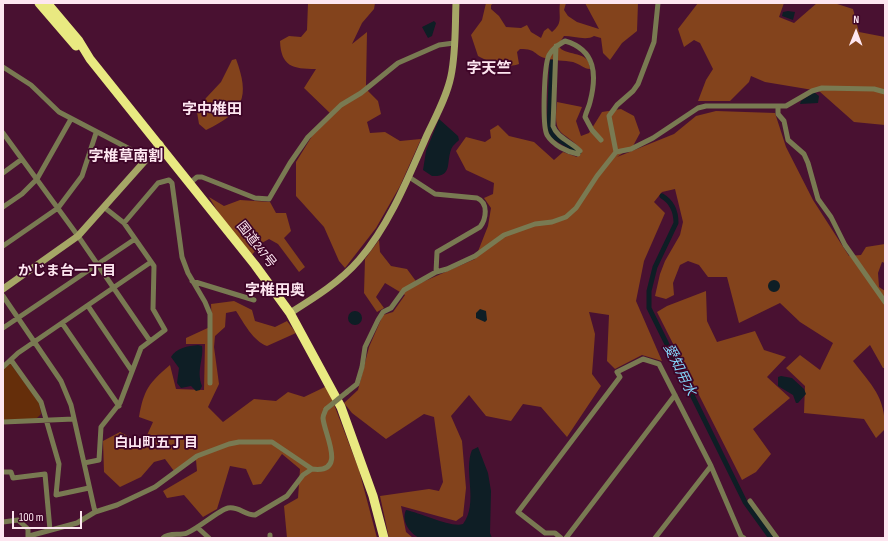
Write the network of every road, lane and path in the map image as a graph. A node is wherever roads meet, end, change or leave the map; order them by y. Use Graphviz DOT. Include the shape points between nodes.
graph roads {
  1 [pos="39,3"];
  2 [pos="47,3"];
  3 [pos="456,3"];
  4 [pos="658,3"];
  5 [pos="454,43"];
  6 [pos="556,46"];
  7 [pos="90,59"];
  8 [pos="3,67"];
  9 [pos="885,92"];
  10 [pos="778,107"];
  11 [pos="71,119"];
  12 [pos="96,132"];
  13 [pos="4,136"];
  14 [pos="601,140"];
  15 [pos="160,144"];
  16 [pos="616,152"];
  17 [pos="147,158"];
  18 [pos="22,159"];
  19 [pos="3,173"];
  20 [pos="409,177"];
  21 [pos="36,179"];
  22 [pos="190,183"];
  23 [pos="3,207"];
  24 [pos="58,208"];
  25 [pos="105,208"];
  26 [pos="124,223"];
  27 [pos="78,236"];
  28 [pos="134,239"];
  29 [pos="3,246"];
  30 [pos="151,262"];
  31 [pos="98,264"];
  32 [pos="436,272"];
  33 [pos="192,281"];
  34 [pos="114,288"];
  35 [pos="3,289"];
  36 [pos="3,296"];
  37 [pos="254,300"];
  38 [pos="885,302"];
  39 [pos="88,306"];
  40 [pos="290,313"];
  41 [pos="18,318"];
  42 [pos="62,323"];
  43 [pos="3,328"];
  44 [pos="150,341"];
  45 [pos="35,342"];
  46 [pos="11,360"];
  47 [pos="3,367"];
  48 [pos="132,371"];
  49 [pos="210,383"];
  50 [pos="675,395"];
  51 [pos="119,406"];
  52 [pos="74,419"];
  53 [pos="45,420"];
  54 [pos="3,422"];
  55 [pos="84,463"];
  56 [pos="711,466"];
  57 [pos="312,469"];
  58 [pos="3,472"];
  59 [pos="89,488"];
  60 [pos="750,501"];
  61 [pos="95,512"];
  62 [pos="3,522"];
  63 [pos="198,528"];
  64 [pos="50,530"];
  65 [pos="28,537"];
  66 [pos="741,537"];
  67 [pos="163,538"];
  68 [pos="209,538"];
  69 [pos="384,538"];
  70 [pos="561,538"];
  71 [pos="566,538"];
  72 [pos="655,538"];
  73 [pos="777,538"];
  1 -- 7 [label="highway, 国道247号"];
  2 -- 7 [label="highway, 国道247号" via="79,41"];
  3 -- 5 [label="street"];
  4 -- 16 [label="street" via="654,42 636,87 617,105 610,116"];
  5 -- 20 [label="street" via="447,91"];
  5 -- 22 [label="street" via="439,45 398,64 341,105 308,137 269,199 255,198 202,177 197,177"];
  6 -- 6 [label="street" via="553,126 556,133 574,144 579,152 557,145 544,128 547,60"];
  6 -- 14 [label="street" via="565,41 576,44 589,56 593,85 585,117"];
  7 -- 15 [label="highway, 国道247号"];
  8 -- 11 [label="street" via="22,78 55,110"];
  9 -- 10 [label="street" via="874,89 822,88 786,106"];
  10 -- 16 [label="street" via="702,107 653,138"];
  10 -- 38 [label="street" via="778,114 784,121 788,140 804,154 808,163 818,199 831,217 845,246"];
  11 -- 12 [label="street"];
  11 -- 21 [label="street"];
  12 -- 17 [label="street"];
  12 -- 24 [label="street" via="82,176"];
  13 -- 18 [label="street"];
  15 -- 17 [label="street"];
  15 -- 22 [label="highway, 国道247号"];
  16 -- 32 [label="street" via="576,208 566,217 504,234 474,256"];
  17 -- 25 [label="street"];
  18 -- 19 [label="street"];
  18 -- 21 [label="street"];
  20 -- 32 [label="street" via="435,194 478,198 486,207 484,222 480,227 437,252"];
  20 -- 40 [label="street" via="360,260 332,285"];
  21 -- 23 [label="street" via="22,194"];
  21 -- 24 [label="street"];
  22 -- 40 [label="highway, 国道247号"];
  24 -- 27 [label="street"];
  24 -- 29 [label="street"];
  25 -- 26 [label="street"];
  25 -- 27 [label="street"];
  26 -- 28 [label="street"];
  26 -- 33 [label="street" via="158,183 169,180 172,183 181,252"];
  27 -- 31 [label="street"];
  27 -- 35 [label="street"];
  28 -- 30 [label="street"];
  28 -- 31 [label="street"];
  30 -- 34 [label="street"];
  30 -- 44 [label="street" via="154,266 153,308 165,330"];
  31 -- 34 [label="street"];
  31 -- 41 [label="street"];
  32 -- 57 [label="street, bridge" via="404,290 391,308 383,312 365,347 357,384 326,409 323,418 331,444 332,458 326,468"];
  33 -- 37 [label="street"];
  33 -- 49 [label="street" via="210,314"];
  34 -- 39 [label="street"];
  34 -- 44 [label="street"];
  36 -- 41 [label="street"];
  39 -- 42 [label="street"];
  39 -- 48 [label="street"];
  40 -- 69 [label="highway, 国道247号" via="341,407 374,496"];
  41 -- 43 [label="street"];
  41 -- 45 [label="street"];
  42 -- 45 [label="street"];
  42 -- 51 [label="street"];
  44 -- 48 [label="street" via="141,348"];
  45 -- 46 [label="street"];
  45 -- 52 [label="street" via="61,381"];
  46 -- 47 [label="street"];
  46 -- 53 [label="street" via="40,402"];
  48 -- 51 [label="street"];
  50 -- 56 [label="street"];
  50 -- 70 [label="street" via="659,364 643,358 617,372 620,377 518,512 545,533 555,532"];
  50 -- 71 [label="street"];
  51 -- 55 [label="street" via="101,427 98,460"];
  52 -- 53 [label="street"];
  52 -- 55 [label="street"];
  53 -- 54 [label="street"];
  53 -- 59 [label="street" via="59,464 56,495"];
  55 -- 59 [label="street"];
  56 -- 66 [label="street"];
  56 -- 72 [label="street"];
  57 -- 61 [label="street" via="272,442 239,442 200,454 154,487 117,505"];
  57 -- 63 [label="street" via="303,475 287,496 255,515 237,508 226,508"];
  58 -- 64 [label="street" via="11,472 13,478 45,474"];
  59 -- 61 [label="street"];
  60 -- 73 [label="street"];
  61 -- 64 [label="street" via="77,524"];
  62 -- 65 [label="street" via="18,520 28,529"];
  63 -- 67 [label="street" via="186,534"];
  63 -- 68 [label="street"];
  64 -- 65 [label="street"];
}
